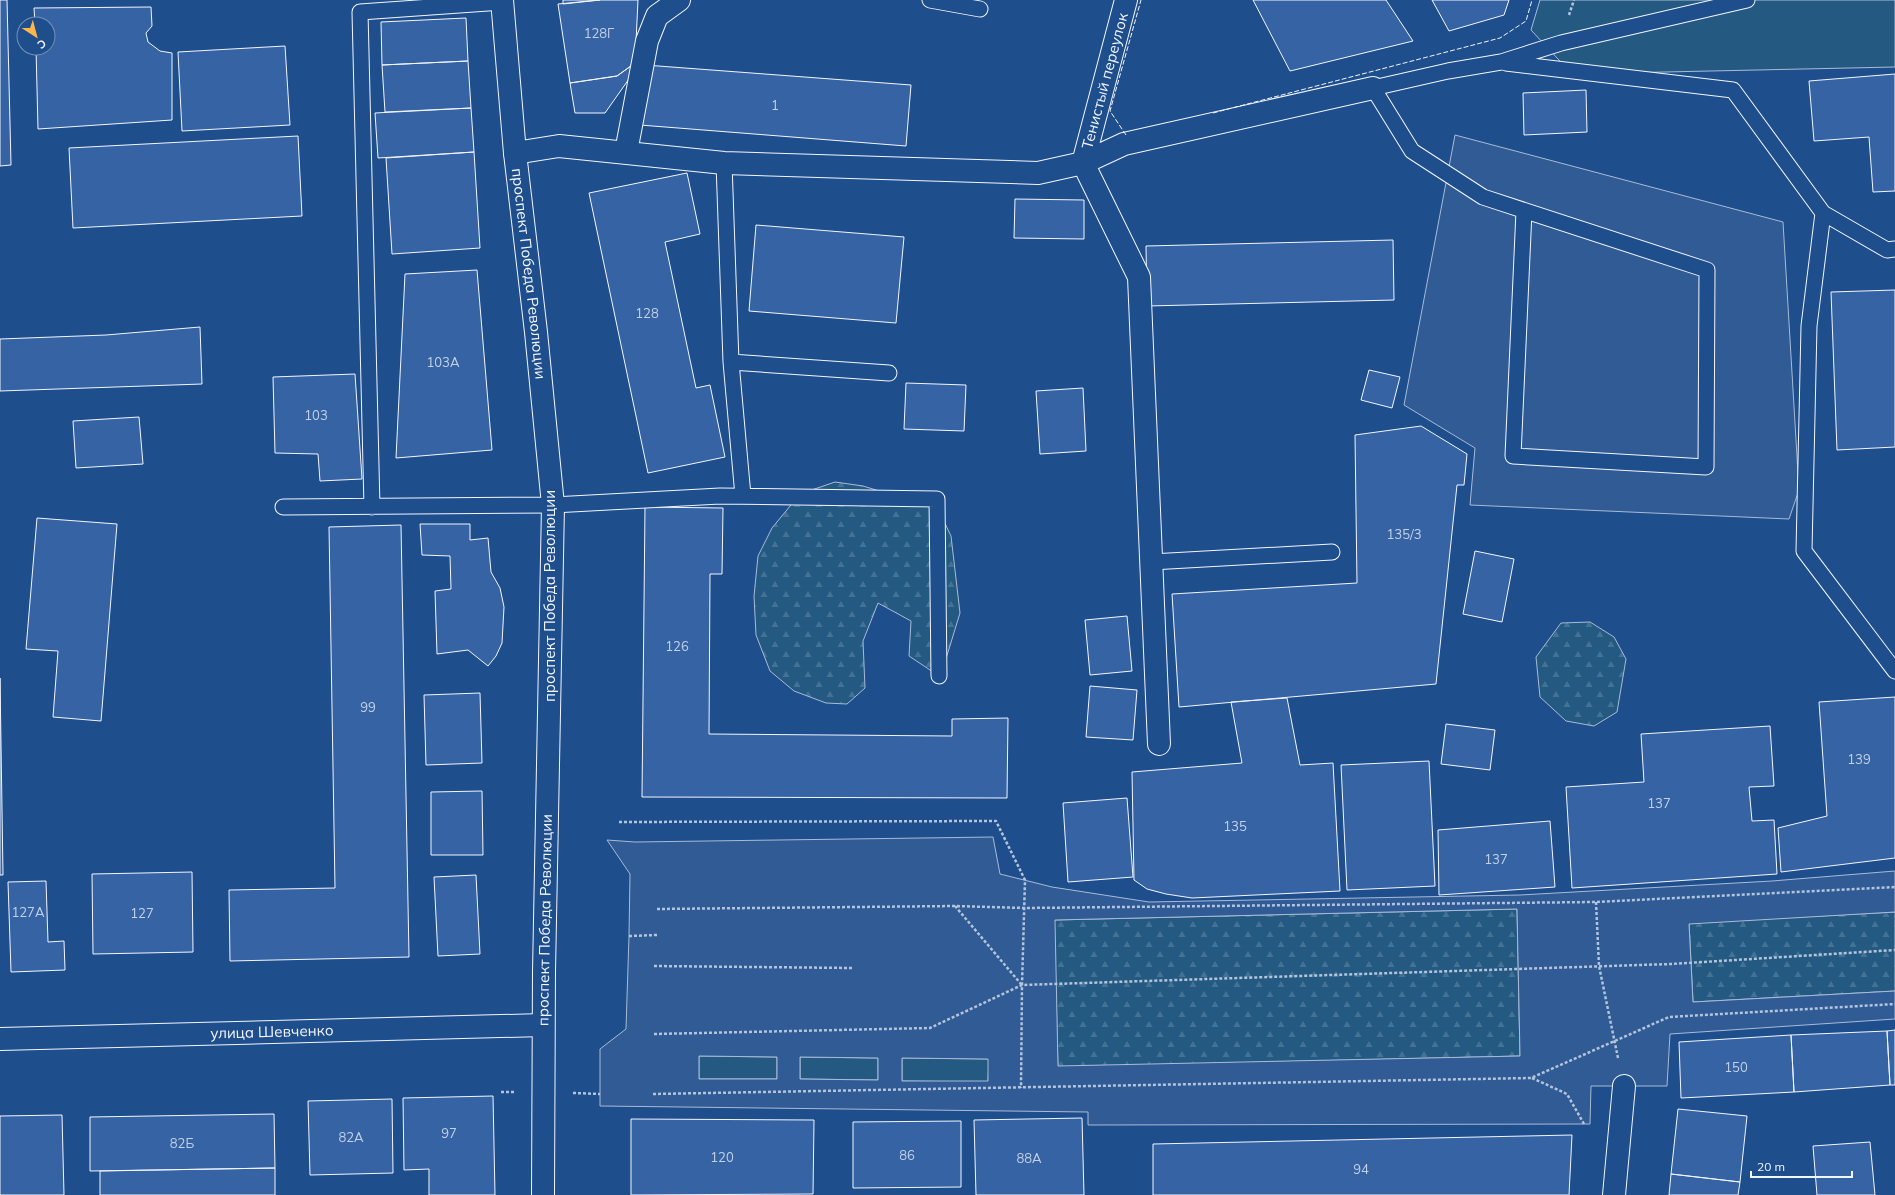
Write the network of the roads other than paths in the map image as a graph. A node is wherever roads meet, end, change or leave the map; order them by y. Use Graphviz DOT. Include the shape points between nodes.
graph roads {
  1 [pos="679,0"];
  2 [pos="930,0"];
  3 [pos="1126,0"];
  4 [pos="1747,0"];
  5 [pos="502,1"];
  6 [pos="980,9"];
  7 [pos="1501,62"];
  8 [pos="1373,88"];
  9 [pos="626,152"];
  10 [pos="515,154"];
  11 [pos="724,163"];
  12 [pos="1083,163"];
  13 [pos="1524,211"];
  14 [pos="1822,213"];
  15 [pos="1895,249"];
  16 [pos="731,362"];
  17 [pos="889,372"];
  18 [pos="743,496"];
  19 [pos="553,505"];
  20 [pos="283,507"];
  21 [pos="372,507"];
  22 [pos="1332,552"];
  23 [pos="1151,562"];
  24 [pos="1895,671"];
  25 [pos="939,676"];
  26 [pos="1159,744"];
  27 [pos="543,1025"];
  28 [pos="0,1039"];
  29 [pos="1624,1086"];
  30 [pos="543,1195"];
  31 [pos="1614,1195"];
  1 -- 9 [label="street" via="657,16 647,41"];
  2 -- 6 [label="lane"];
  3 -- 12 [label="street, Тенистый переулок"];
  4 -- 7 [label="lane" via="1561,43"];
  5 -- 10 [label="street, проспект Победа Революции"];
  5 -- 21 [label="lane" via="360,12"];
  7 -- 8 [label="lane"];
  7 -- 14 [label="lane" via="1733,90"];
  8 -- 12 [label="street" via="1124,144"];
  8 -- 13 [label="lane" via="1412,151 1483,197"];
  9 -- 10 [label="street" via="559,146"];
  9 -- 11 [label="street"];
  10 -- 19 [label="street, проспект Победа Революции"];
  11 -- 12 [label="street" via="1038,173"];
  11 -- 16 [label="lane"];
  12 -- 23 [label="street" via="1138,277"];
  13 -- 13 [label="lane" via="1707,270 1706,467 1513,456"];
  14 -- 15 [label="lane" via="1887,250"];
  14 -- 24 [label="lane" via="1809,326 1804,551"];
  16 -- 17 [label="lane"];
  16 -- 18 [label="lane"];
  18 -- 19 [label="lane"];
  18 -- 25 [label="lane" via="937,499"];
  19 -- 21 [label="lane"];
  19 -- 27 [label="street, проспект Победа Революции"];
  20 -- 21 [label="lane"];
  22 -- 23 [label="lane"];
  23 -- 26 [label="street"];
  27 -- 28 [label="street, улица Шевченко"];
  27 -- 30 [label="street, проспект Победа Революции"];
  29 -- 31 [label="street"];
}
